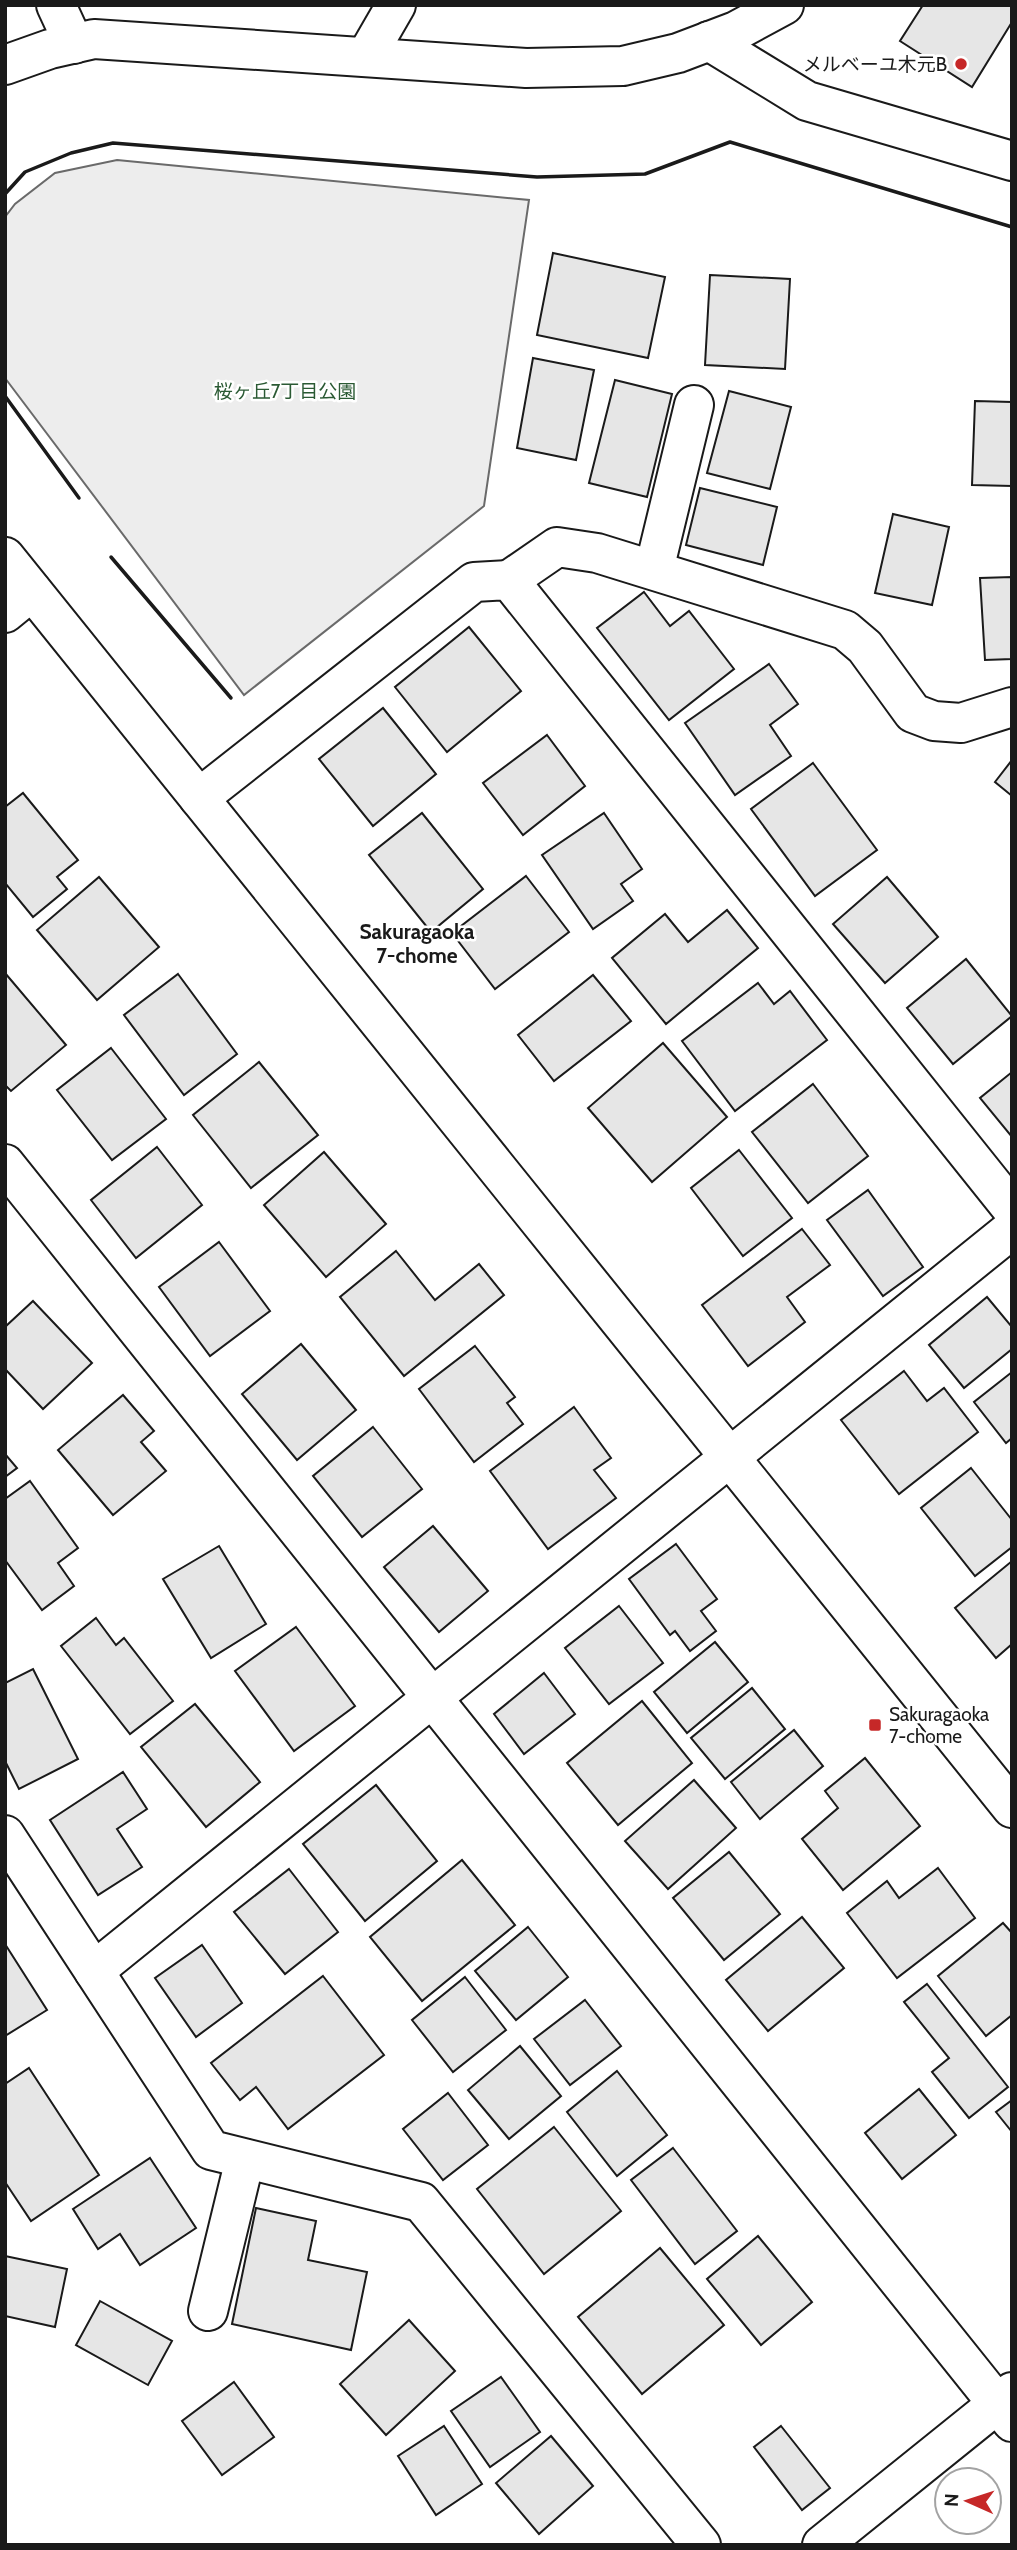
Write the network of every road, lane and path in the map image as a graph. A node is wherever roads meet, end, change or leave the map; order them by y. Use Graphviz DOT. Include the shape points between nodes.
graph roads {
  1 [pos="56,5"];
  2 [pos="396,5"];
  3 [pos="784,5"];
  4 [pos="709,41"];
  5 [pos="74,44"];
  6 [pos="366,57"];
  7 [pos="5,65"];
  8 [pos="1012,161"];
  9 [pos="694,405"];
  10 [pos="5,557"];
  11 [pos="654,570"];
  12 [pos="509,580"];
  13 [pos="19,602"];
  14 [pos="1012,707"];
  15 [pos="199,798"];
  16 [pos="5,1164"];
  17 [pos="1012,1209"];
  18 [pos="1012,1229"];
  19 [pos="729,1457"];
  20 [pos="432,1697"];
  21 [pos="1012,1808"];
  22 [pos="5,1835"];
  23 [pos="94,1971"];
  24 [pos="245,2159"];
  25 [pos="208,2311"];
  26 [pos="1007,2406"];
  27 [pos="701,2545"];
  28 [pos="822,2545"];
  1 -- 5 [label="street"];
  2 -- 6 [label="street"];
  3 -- 4 [label="street"];
  4 -- 6 [label="street" via="623,66 526,68"];
  4 -- 8 [label="street" via="807,101"];
  5 -- 6 [label="street" via="94,39 140,41"];
  5 -- 7 [label="street"];
  9 -- 11 [label="street"];
  10 -- 13 [label="street"];
  11 -- 12 [label="street" via="557,547"];
  11 -- 14 [label="street" via="845,630 865,647 913,713 934,721 961,723"];
  12 -- 15 [label="street" via="474,582"];
  12 -- 17 [label="street"];
  13 -- 15 [label="street"];
  15 -- 19 [label="street"];
  16 -- 20 [label="street"];
  18 -- 19 [label="street"];
  19 -- 20 [label="street"];
  19 -- 21 [label="street"];
  20 -- 23 [label="street"];
  20 -- 26 [label="street"];
  22 -- 23 [label="street"];
  23 -- 24 [label="street" via="211,2150"];
  24 -- 25 [label="street"];
  24 -- 27 [label="street" via="421,2202"];
  26 -- 28 [label="street"];
}
